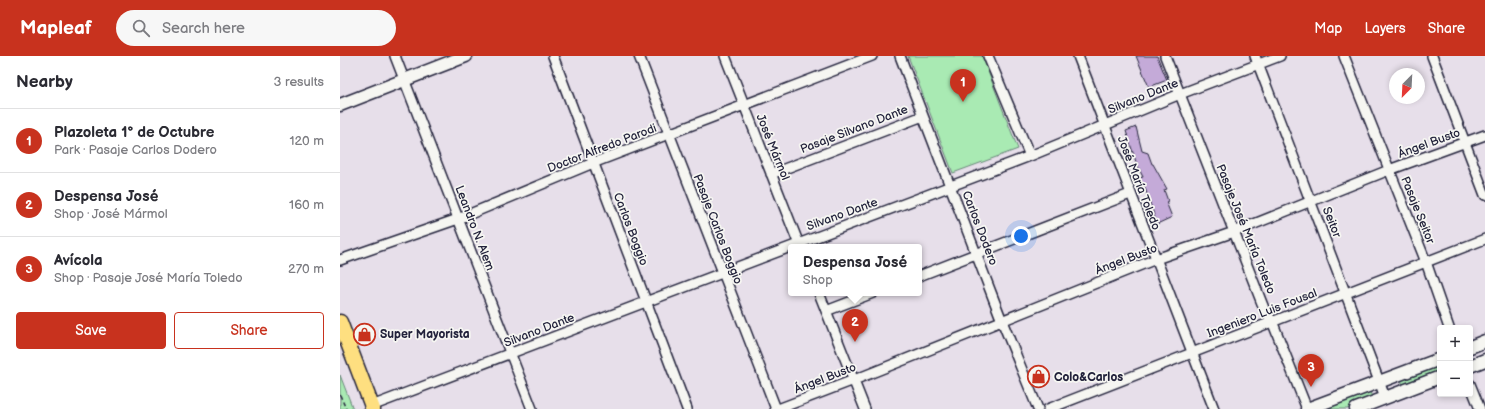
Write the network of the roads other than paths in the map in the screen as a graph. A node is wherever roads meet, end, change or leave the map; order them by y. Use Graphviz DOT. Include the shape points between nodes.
graph roads {
  1 [pos="395,56"];
  2 [pos="466,56"];
  3 [pos="553,56"];
  4 [pos="639,56"];
  5 [pos="725,56"];
  6 [pos="872,56"];
  7 [pos="900,56"];
  8 [pos="988,56"];
  9 [pos="1078,56"];
  10 [pos="1166,56"];
  11 [pos="1280,56"];
  12 [pos="1344,56"];
  13 [pos="1432,56"];
  14 [pos="1256,60"];
  15 [pos="404,80"];
  16 [pos="1180,94"];
  17 [pos="340,105"];
  18 [pos="744,106"];
  19 [pos="923,116"];
  20 [pos="1104,125"];
  21 [pos="670,135"];
  22 [pos="1485,135"];
  23 [pos="1465,142"];
  24 [pos="1030,156"];
  25 [pos="593,163"];
  26 [pos="1389,170"];
  27 [pos="771,174"];
  28 [pos="950,186"];
  29 [pos="1130,194"];
  30 [pos="1485,195"];
  31 [pos="1311,202"];
  32 [pos="458,218"];
  33 [pos="1234,232"];
  34 [pos="1485,239"];
  35 [pos="800,244"];
  36 [pos="803,244"];
  37 [pos="788,249"];
  38 [pos="977,254"];
  39 [pos="1156,259"];
  40 [pos="340,260"];
  41 [pos="1426,262"];
  42 [pos="722,272"];
  43 [pos="922,275"];
  44 [pos="1346,294"];
  45 [pos="820,296"];
  46 [pos="865,296"];
  47 [pos="646,302"];
  48 [pos="826,311"];
  49 [pos="1002,321"];
  50 [pos="1272,321"];
  51 [pos="340,322"];
  52 [pos="1448,325"];
  53 [pos="1485,341"];
  54 [pos="340,346"];
  55 [pos="1473,346"];
  56 [pos="1192,353"];
  57 [pos="511,354"];
  58 [pos="1437,360"];
  59 [pos="1485,360"];
  60 [pos="1473,365"];
  61 [pos="1437,378"];
  62 [pos="854,380"];
  63 [pos="1380,382"];
  64 [pos="1473,392"];
  65 [pos="1385,397"];
  66 [pos="369,408"];
  67 [pos="532,409"];
  68 [pos="687,409"];
  69 [pos="777,409"];
  70 [pos="865,409"];
  71 [pos="1038,409"];
  72 [pos="1048,409"];
  73 [pos="1214,409"];
  74 [pos="1307,409"];
  75 [pos="1356,409"];
  76 [pos="1480,409"];
  1 -- 15 [label="street, Leandro N. Alem"];
  2 -- 15 [label="main road"];
  3 -- 25 [label="street, Carlos Boggio"];
  4 -- 21 [label="street, Pasaje Carlos Boggio"];
  5 -- 18 [label="street, José Mármol"];
  6 -- 18 [label="street, Doctor Alfredo Parodi"];
  7 -- 19 [label="street, Carlos Dodero"];
  8 -- 24 [label="street"];
  9 -- 20 [label="street, José María Toledo"];
  10 -- 16 [label="street, Pasaje José María Toledo"];
  11 -- 14 [label="street, Silvano Dante"];
  12 -- 26 [label="street, Pasaje Seitor"];
  13 -- 23 [label="street"];
  14 -- 16 [label="street, Silvano Dante"];
  14 -- 31 [label="street, Seitor"];
  15 -- 17 [label="main road"];
  15 -- 32 [label="street, Leandro N. Alem"];
  16 -- 20 [label="street, Silvano Dante"];
  16 -- 33 [label="street, Pasaje José María Toledo"];
  18 -- 21 [label="street, Doctor Alfredo Parodi"];
  18 -- 27 [label="street, José Mármol"];
  19 -- 27 [label="street, Pasaje Silvano Dante"];
  19 -- 28 [label="street, Carlos Dodero"];
  20 -- 24 [label="street, Silvano Dante"];
  20 -- 29 [label="street, José María Toledo"];
  21 -- 25 [label="street, Doctor Alfredo Parodi"];
  21 -- 42 [label="street, Pasaje Carlos Boggio"];
  22 -- 23 [label="street, Ángel Busto"];
  23 -- 26 [label="street, Ángel Busto"];
  23 -- 30 [label="street"];
  24 -- 28 [label="street, Silvano Dante"];
  25 -- 32 [label="street, Doctor Alfredo Parodi"];
  25 -- 47 [label="street, Carlos Boggio"];
  26 -- 31 [label="street, Ángel Busto"];
  26 -- 41 [label="street, Pasaje Seitor"];
  27 -- 35 [label="street, José Mármol"];
  28 -- 36 [label="street, Silvano Dante"];
  28 -- 38 [label="street, Carlos Dodero"];
  29 -- 38 [label="street"];
  29 -- 39 [label="street, José María Toledo"];
  31 -- 33 [label="street, Ángel Busto"];
  31 -- 44 [label="street, Seitor"];
  32 -- 40 [label="street, Doctor Alfredo Parodi"];
  32 -- 57 [label="street, Leandro N. Alem"];
  33 -- 39 [label="street, Ángel Busto"];
  33 -- 50 [label="street, Pasaje José María Toledo" via="1265,311"];
  34 -- 41 [label="street, Ingeniero Luis Fousal"];
  37 -- 42 [label="street, Silvano Dante"];
  38 -- 43 [label="street"];
  38 -- 49 [label="street, Carlos Dodero"];
  39 -- 49 [label="street, Ángel Busto"];
  39 -- 56 [label="street, José María Toledo"];
  41 -- 44 [label="street, Ingeniero Luis Fousal"];
  41 -- 52 [label="street, Pasaje Seitor"];
  42 -- 47 [label="street, Silvano Dante"];
  42 -- 69 [label="street, Pasaje Carlos Boggio"];
  44 -- 50 [label="street, Ingeniero Luis Fousal"];
  44 -- 63 [label="street, Seitor"];
  45 -- 48 [label="street"];
  46 -- 48 [label="street"];
  47 -- 57 [label="street, Silvano Dante"];
  47 -- 68 [label="street, Carlos Boggio"];
  48 -- 62 [label="street"];
  49 -- 62 [label="street, Ángel Busto"];
  49 -- 71 [label="street, Carlos Dodero"];
  50 -- 56 [label="street, Ingeniero Luis Fousal"];
  50 -- 74 [label="street, Pasaje José María Toledo"];
  51 -- 66 [label="main road"];
  53 -- 55 [label="main road"];
  54 -- 66 [label="main road"];
  56 -- 72 [label="street, Ingeniero Luis Fousal"];
  56 -- 73 [label="street, José María Toledo"];
  57 -- 66 [label="street, Silvano Dante"];
  57 -- 67 [label="street, Leandro N. Alem"];
  58 -- 63 [label="main road"];
  59 -- 60 [label="main road"];
  61 -- 65 [label="main road"];
  62 -- 69 [label="street, Ángel Busto"];
  62 -- 70 [label="street"];
  63 -- 65 [label="street, Seitor"];
  63 -- 74 [label="main road"];
  64 -- 76 [label="street"];
  65 -- 75 [label="main road"];
}
